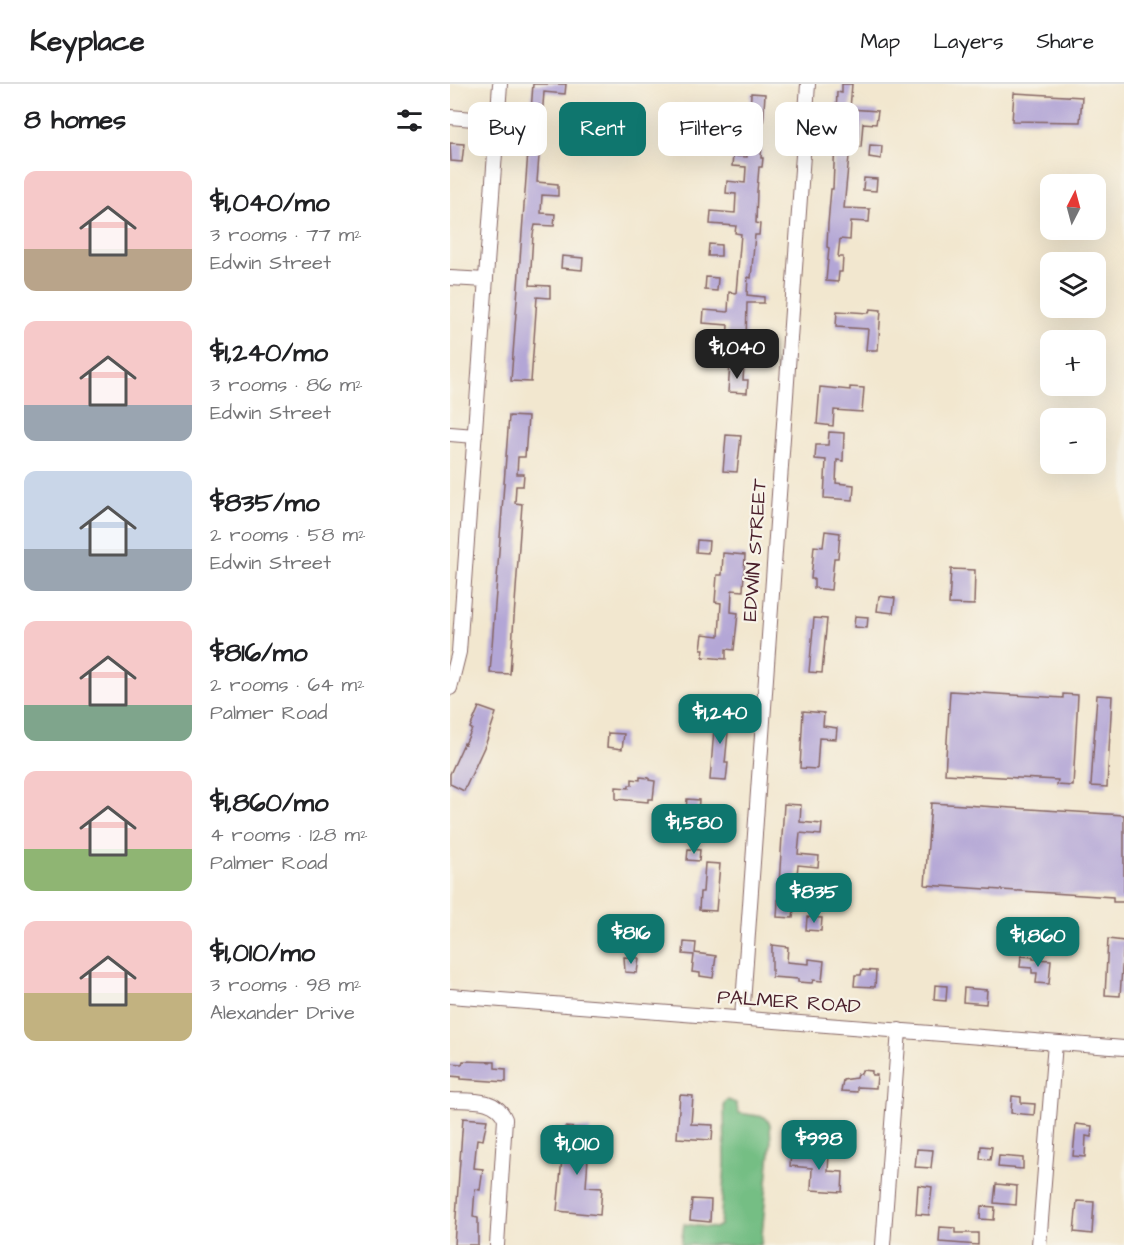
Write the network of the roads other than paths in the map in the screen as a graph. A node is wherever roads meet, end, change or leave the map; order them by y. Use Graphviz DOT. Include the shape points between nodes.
graph roads {
  1 [pos="500,84"];
  2 [pos="808,84"];
  3 [pos="499,102"];
  4 [pos="450,117"];
  5 [pos="468,119"];
  6 [pos="495,156"];
  7 [pos="450,278"];
  8 [pos="486,280"];
  9 [pos="450,434"];
  10 [pos="475,436"];
  11 [pos="457,595"];
  12 [pos="450,688"];
  13 [pos="450,996"];
  14 [pos="742,1018"];
  15 [pos="898,1030"];
  16 [pos="1055,1043"];
  17 [pos="1124,1048"];
  18 [pos="450,1100"];
  19 [pos="497,1245"];
  20 [pos="883,1245"];
  21 [pos="1039,1245"];
  1 -- 3 [label="street"];
  2 -- 14 [label="street, EDWIN STREET"];
  4 -- 5 [label="street"];
  6 -- 8 [label="street"];
  7 -- 8 [label="street"];
  8 -- 10 [label="street"];
  9 -- 10 [label="street"];
  10 -- 11 [label="street"];
  11 -- 12 [label="street" via="459,652"];
  13 -- 14 [label="street, PALMER ROAD"];
  14 -- 15 [label="street, PALMER ROAD"];
  15 -- 16 [label="street, PALMER ROAD"];
  15 -- 20 [label="street"];
  16 -- 17 [label="street, PALMER ROAD"];
  16 -- 21 [label="street"];
  18 -- 19 [label="street" via="490,1103 500,1109 505,1119"];
}
